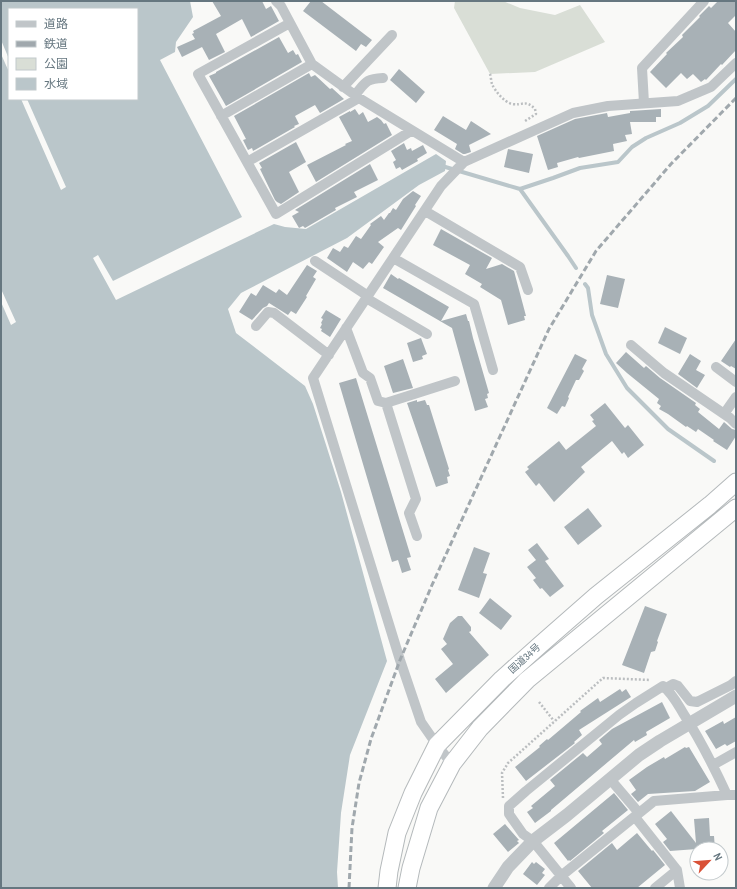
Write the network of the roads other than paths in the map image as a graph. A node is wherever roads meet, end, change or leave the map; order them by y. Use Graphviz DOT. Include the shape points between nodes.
graph roads {
  1 [pos="704,1"];
  2 [pos="281,3"];
  3 [pos="290,23"];
  4 [pos="392,36"];
  5 [pos="736,63"];
  6 [pos="312,64"];
  7 [pos="383,78"];
  8 [pos="344,87"];
  9 [pos="357,97"];
  10 [pos="644,103"];
  11 [pos="222,116"];
  12 [pos="411,131"];
  13 [pos="247,162"];
  14 [pos="463,163"];
  15 [pos="424,211"];
  16 [pos="394,258"];
  17 [pos="315,260"];
  18 [pos="528,290"];
  19 [pos="367,297"];
  20 [pos="256,326"];
  21 [pos="346,328"];
  22 [pos="427,334"];
  23 [pos="631,345"];
  24 [pos="329,355"];
  25 [pos="716,367"];
  26 [pos="493,370"];
  27 [pos="455,381"];
  28 [pos="736,382"];
  29 [pos="736,397"];
  30 [pos="386,403"];
  31 [pos="724,414"];
  32 [pos="736,424"];
  33 [pos="736,482"];
  34 [pos="736,508"];
  35 [pos="417,536"];
  36 [pos="736,681"];
  37 [pos="665,687"];
  38 [pos="736,696"];
  39 [pos="690,724"];
  40 [pos="437,745"];
  41 [pos="736,752"];
  42 [pos="452,764"];
  43 [pos="713,765"];
  44 [pos="610,780"];
  45 [pos="731,795"];
  46 [pos="637,815"];
  47 [pos="533,841"];
  48 [pos="677,870"];
  49 [pos="561,876"];
  50 [pos="387,888"];
  51 [pos="407,888"];
  52 [pos="494,888"];
  53 [pos="549,888"];
  54 [pos="571,888"];
  55 [pos="655,888"];
  56 [pos="680,888"];
  1 -- 10 [label="street" via="642,68"];
  2 -- 3 [label="street"];
  3 -- 6 [label="street"];
  3 -- 11 [label="street" via="198,74"];
  4 -- 8 [label="street"];
  5 -- 10 [label="street" via="712,87 678,101"];
  6 -- 8 [label="street"];
  6 -- 11 [label="street"];
  7 -- 9 [label="street" via="366,82"];
  8 -- 9 [label="street"];
  9 -- 12 [label="street"];
  9 -- 13 [label="street"];
  10 -- 14 [label="street" via="608,106 573,113"];
  11 -- 13 [label="street"];
  12 -- 13 [label="street" via="276,214"];
  12 -- 14 [label="street"];
  14 -- 15 [label="street" via="441,186"];
  15 -- 16 [label="street"];
  15 -- 18 [label="street" via="520,267"];
  16 -- 19 [label="street"];
  16 -- 26 [label="street" via="474,304"];
  17 -- 19 [label="street"];
  19 -- 21 [label="street"];
  19 -- 22 [label="street"];
  20 -- 24 [label="street" via="268,312 274,313"];
  21 -- 24 [label="street"];
  21 -- 30 [label="street" via="363,373 370,378 378,401"];
  23 -- 31 [label="street" via="664,373"];
  24 -- 40 [label="street" via="314,378 400,660 421,722"];
  25 -- 28 [label="street"];
  27 -- 30 [label="street"];
  29 -- 31 [label="street"];
  30 -- 35 [label="street" via="416,499 409,513"];
  31 -- 32 [label="street"];
  33 -- 40 [label="highway, 国道34号" via="540,644"];
  34 -- 42 [label="highway, 国道34号" via="527,680 480,728"];
  36 -- 37 [label="street" via="698,702 690,701 678,686 673,684"];
  37 -- 39 [label="street"];
  37 -- 47 [label="street" via="619,715 509,806 509,814 523,834"];
  38 -- 39 [label="street"];
  39 -- 43 [label="street"];
  39 -- 44 [label="street" via="639,755"];
  40 -- 42 [label="street"];
  40 -- 50 [label="highway, 国道34号" via="397,833"];
  41 -- 43 [label="street"];
  42 -- 51 [label="highway, 国道34号" via="429,808"];
  43 -- 45 [label="street"];
  44 -- 46 [label="street"];
  44 -- 47 [label="street"];
  45 -- 46 [label="street" via="654,801"];
  46 -- 48 [label="street"];
  46 -- 49 [label="street"];
  47 -- 49 [label="street"];
  47 -- 52 [label="street" via="508,866"];
  48 -- 55 [label="street"];
  48 -- 56 [label="street"];
  49 -- 53 [label="street"];
  49 -- 54 [label="street"];
}
